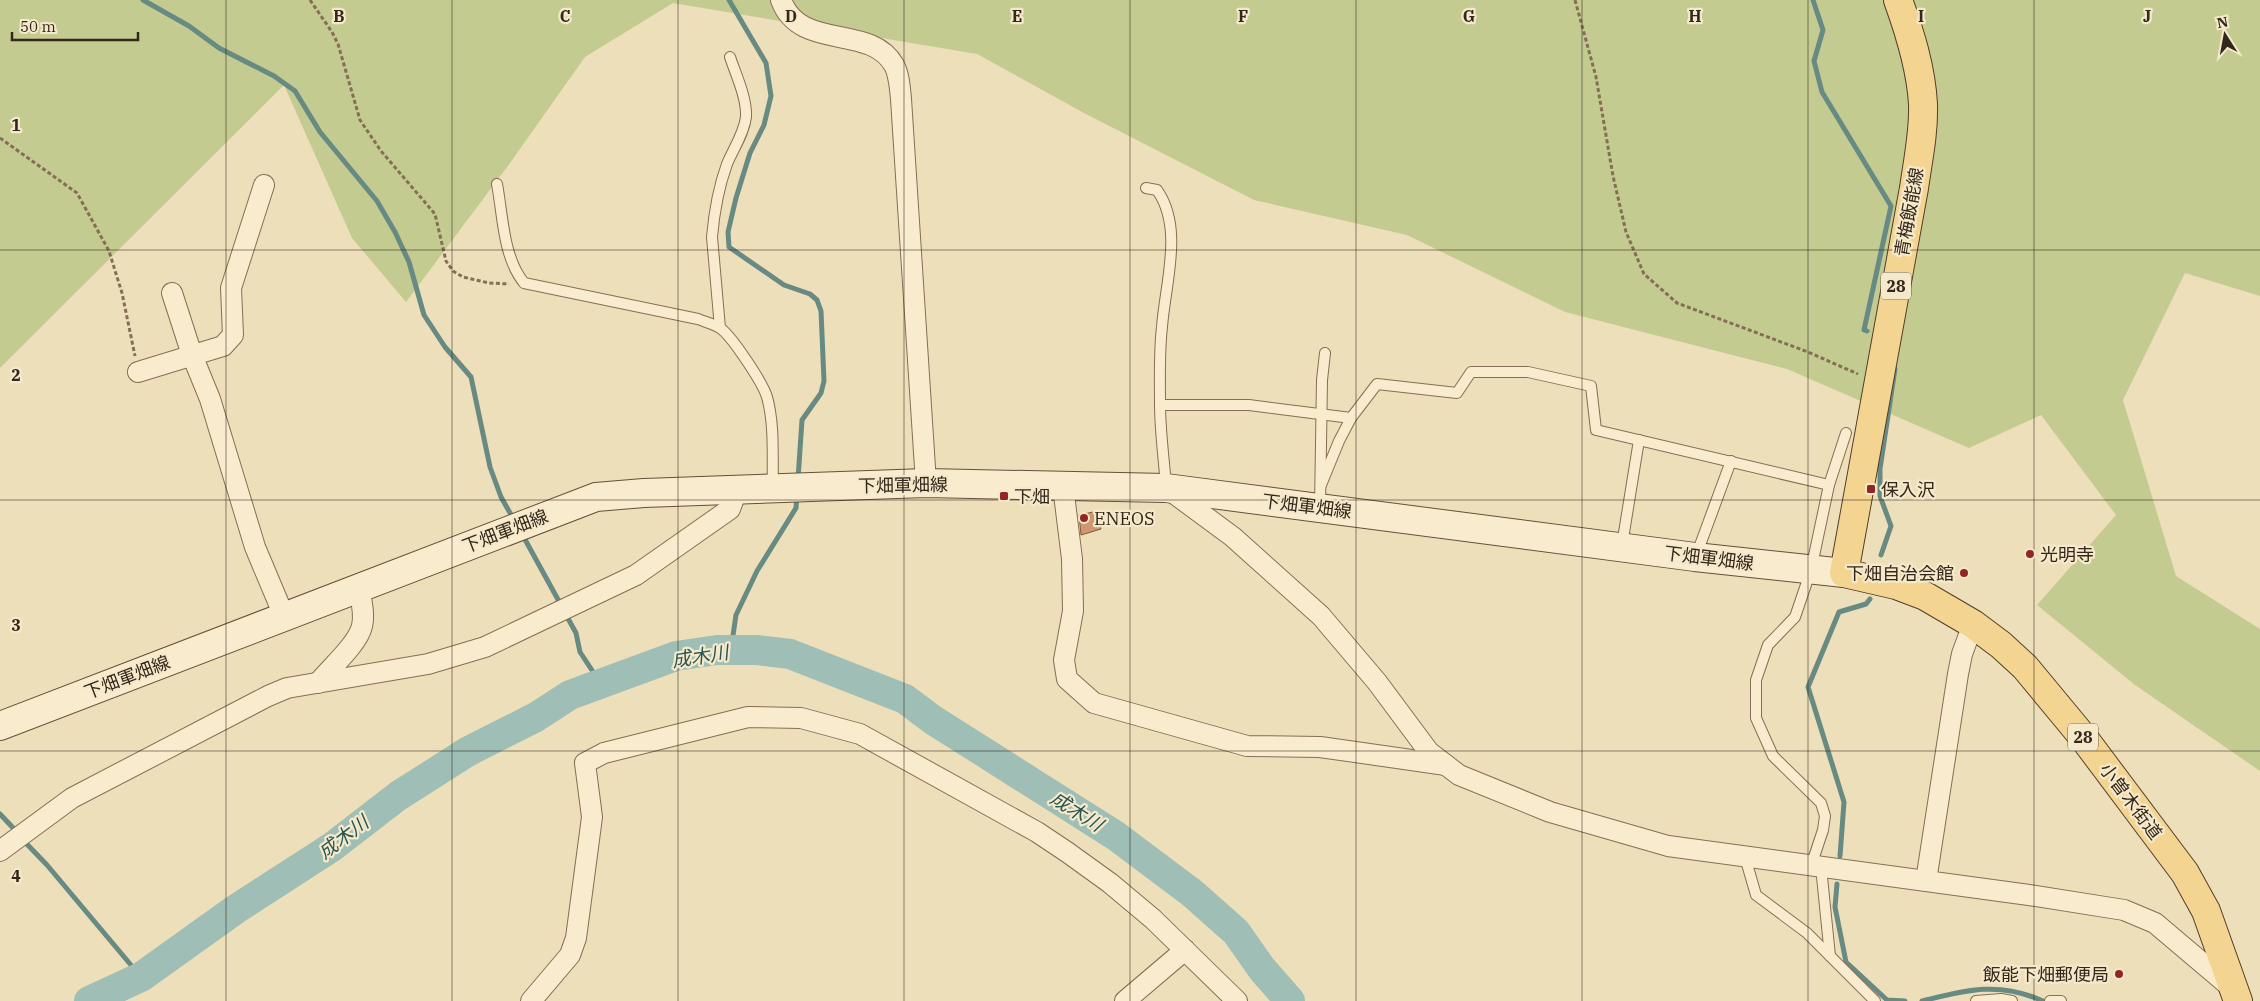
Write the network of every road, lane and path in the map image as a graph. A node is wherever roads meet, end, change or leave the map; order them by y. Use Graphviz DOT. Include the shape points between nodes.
graph roads {
  1 [pos="310,0"];
  2 [pos="781,0"];
  3 [pos="1575,0"];
  4 [pos="1898,0"];
  5 [pos="730,57"];
  6 [pos="0,138"];
  7 [pos="497,184"];
  8 [pos="264,185"];
  9 [pos="1146,188"];
  10 [pos="524,284"];
  11 [pos="172,293"];
  12 [pos="720,328"];
  13 [pos="1325,353"];
  14 [pos="192,355"];
  15 [pos="138,372"];
  16 [pos="1879,382"];
  17 [pos="1160,405"];
  18 [pos="1321,414"];
  19 [pos="1351,418"];
  20 [pos="1846,433"];
  21 [pos="1639,440"];
  22 [pos="1732,461"];
  23 [pos="926,483"];
  24 [pos="1829,485"];
  25 [pos="1063,486"];
  26 [pos="1166,488"];
  27 [pos="773,489"];
  28 [pos="737,490"];
  29 [pos="1320,496"];
  30 [pos="1621,547"];
  31 [pos="1695,557"];
  32 [pos="1811,570"];
  33 [pos="1844,573"];
  34 [pos="359,587"];
  35 [pos="284,616"];
  36 [pos="1973,624"];
  37 [pos="318,683"];
  38 [pos="0,726"];
  39 [pos="1447,766"];
  40 [pos="0,850"];
  41 [pos="1745,857"];
  42 [pos="1816,867"];
  43 [pos="1926,881"];
  44 [pos="1185,950"];
  45 [pos="1830,956"];
  46 [pos="2236,996"];
  47 [pos="531,1001"];
  48 [pos="1125,1001"];
  49 [pos="1236,1001"];
  50 [pos="1875,1001"];
  51 [pos="1976,1001"];
  52 [pos="2012,1001"];
  1 -- 10 [label="path" via="338,44 360,120 381,151 435,214 446,261 452,271 489,283"];
  2 -- 23 [label="street" via="792,18 810,30 873,46 894,65 901,99"];
  3 -- 16 [label="path" via="1596,77 1626,232 1644,274 1677,303"];
  4 -- 16 [label="main road, 青梅飯能線 / 28" via="1913,43 1923,104 1914,188"];
  5 -- 12 [label="lane" via="746,116 744,129 726,166 713,223"];
  6 -- 15 [label="path" via="77,193 109,251 122,293"];
  7 -- 10 [label="lane" via="510,257"];
  8 -- 14 [label="street" via="231,288 233,335 224,346"];
  9 -- 17 [label="lane" via="1157,190 1170,218 1171,248 1161,329"];
  10 -- 12 [label="lane" via="698,319"];
  11 -- 14 [label="street"];
  12 -- 27 [label="lane" via="746,361 767,396 772,432"];
  13 -- 18 [label="lane"];
  14 -- 15 [label="street"];
  14 -- 35 [label="street" via="210,399 255,547"];
  16 -- 33 [label="main road, 青梅飯能線 / 28"];
  17 -- 18 [label="lane" via="1248,405"];
  17 -- 26 [label="lane"];
  18 -- 19 [label="lane"];
  18 -- 29 [label="lane"];
  19 -- 21 [label="lane" via="1377,384 1457,393 1471,372 1528,372 1590,386 1596,430"];
  19 -- 29 [label="lane" via="1339,441"];
  20 -- 24 [label="lane"];
  21 -- 22 [label="lane"];
  21 -- 30 [label="lane"];
  22 -- 24 [label="lane"];
  22 -- 31 [label="lane"];
  23 -- 25 [label="main road, 下畑軍畑線"];
  23 -- 27 [label="main road, 下畑軍畑線"];
  24 -- 32 [label="lane"];
  25 -- 26 [label="main road, 下畑軍畑線"];
  25 -- 39 [label="street" via="1072,559 1073,611 1064,660 1067,679 1094,703 1247,746 1320,747"];
  26 -- 29 [label="main road, 下畑軍畑線"];
  26 -- 39 [label="street" via="1233,537 1322,616 1429,752"];
  27 -- 28 [label="main road, 下畑軍畑線"];
  28 -- 34 [label="main road, 下畑軍畑線" via="596,497"];
  28 -- 37 [label="street" via="730,509 636,575 485,647 428,664"];
  29 -- 30 [label="main road, 下畑軍畑線"];
  30 -- 31 [label="main road, 下畑軍畑線"];
  31 -- 32 [label="main road, 下畑軍畑線"];
  32 -- 33 [label="main road, 下畑軍畑線"];
  32 -- 42 [label="lane" via="1795,617 1768,645 1756,680 1756,718 1773,756 1821,803 1826,816"];
  33 -- 36 [label="main road, 小曽木街道 / 28" via="1896,585 1925,596"];
  34 -- 35 [label="main road, 下畑軍畑線"];
  34 -- 37 [label="street" via="362,627 354,642"];
  35 -- 38 [label="main road, 下畑軍畑線"];
  36 -- 43 [label="street" via="1958,674"];
  36 -- 46 [label="main road, 小曽木街道 / 28" via="2025,667 2083,737 2185,873 2206,911"];
  37 -- 40 [label="street" via="287,688 268,696 72,798"];
  39 -- 41 [label="street" via="1550,812 1668,846"];
  41 -- 42 [label="street"];
  41 -- 45 [label="lane" via="1756,895 1808,933"];
  42 -- 43 [label="street"];
  42 -- 45 [label="lane"];
  43 -- 46 [label="street" via="2104,906 2141,915 2167,932"];
  44 -- 47 [label="street" via="1132,901 1037,832 860,734 801,718 748,717 604,753 585,763 592,817 576,938 570,955"];
  44 -- 48 [label="street"];
  44 -- 49 [label="street"];
  45 -- 50 [label="lane"];
  51 -- 52 [label="lane"];
}
